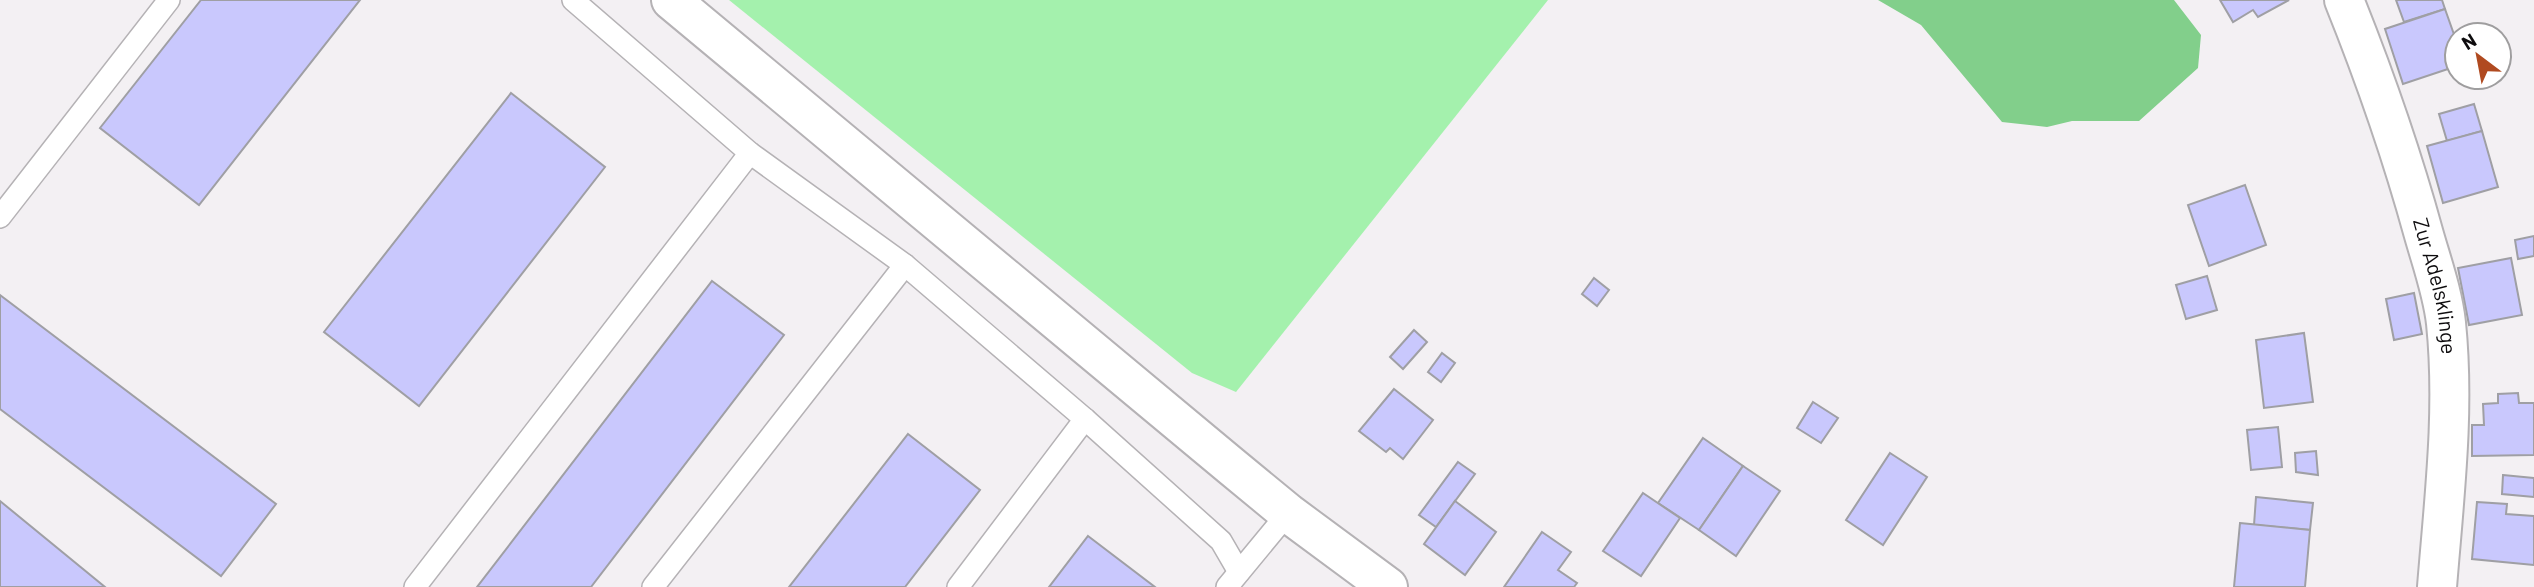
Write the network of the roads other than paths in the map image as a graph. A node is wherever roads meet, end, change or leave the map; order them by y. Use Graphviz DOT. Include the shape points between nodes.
graph roads {
  1 [pos="169,0"];
  2 [pos="573,0"];
  3 [pos="671,0"];
  4 [pos="2344,0"];
  5 [pos="750,153"];
  6 [pos="0,217"];
  7 [pos="905,265"];
  8 [pos="1085,419"];
  9 [pos="1288,513"];
  10 [pos="1233,580"];
  11 [pos="415,587"];
  12 [pos="653,587"];
  13 [pos="958,587"];
  14 [pos="1388,587"];
  15 [pos="2437,587"];
  1 -- 6 [label="lane"];
  2 -- 5 [label="lane"];
  3 -- 9 [label="street"];
  4 -- 15 [label="street, Zur Adelsklinge" via="2403,160 2446,320 2448,455"];
  5 -- 7 [label="lane"];
  5 -- 11 [label="lane"];
  7 -- 8 [label="lane"];
  7 -- 12 [label="lane"];
  8 -- 10 [label="lane" via="1221,541"];
  8 -- 13 [label="lane"];
  9 -- 10 [label="lane"];
  9 -- 14 [label="street"];
}
